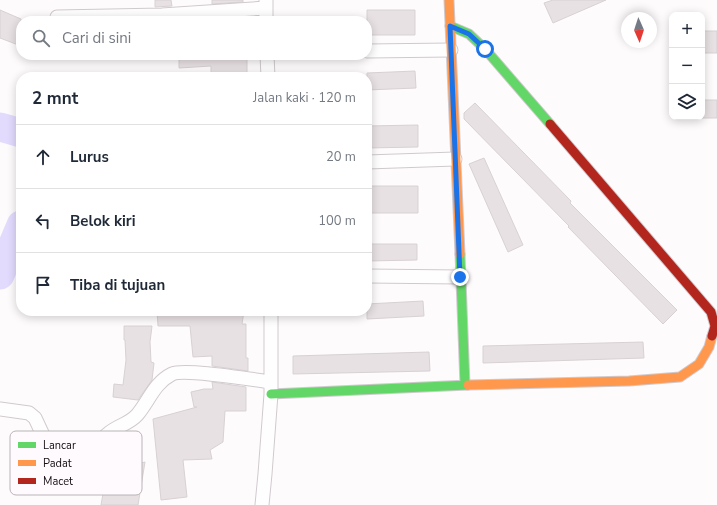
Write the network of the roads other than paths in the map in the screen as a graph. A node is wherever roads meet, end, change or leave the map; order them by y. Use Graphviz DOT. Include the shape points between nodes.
graph roads {
  1 [pos="449,0"];
  2 [pos="266,10"];
  3 [pos="110,16"];
  4 [pos="450,26"];
  5 [pos="451,50"];
  6 [pos="372,51"];
  7 [pos="267,60"];
  8 [pos="268,72"];
  9 [pos="455,159"];
  10 [pos="372,162"];
  11 [pos="372,276"];
  12 [pos="460,277"];
  13 [pos="271,316"];
  14 [pos="465,385"];
  15 [pos="271,388"];
  16 [pos="0,409"];
  17 [pos="41,431"];
  18 [pos="112,431"];
  19 [pos="262,505"];
  1 -- 4 [label="street"];
  2 -- 3 [label="street"];
  4 -- 5 [label="street"];
  4 -- 14 [label="street" via="469,34 485,49 701,299 711,312 715,326 709,347 699,364 680,377 629,381"];
  5 -- 6 [label="street"];
  5 -- 9 [label="street"];
  7 -- 8 [label="street"];
  9 -- 10 [label="street"];
  9 -- 12 [label="street"];
  11 -- 12 [label="street"];
  12 -- 14 [label="street"];
  13 -- 15 [label="street"];
  14 -- 15 [label="street"];
  15 -- 18 [label="street" via="201,373 171,374 156,386 136,416"];
  15 -- 19 [label="street"];
  16 -- 17 [label="street" via="29,413 35,418"];
}
